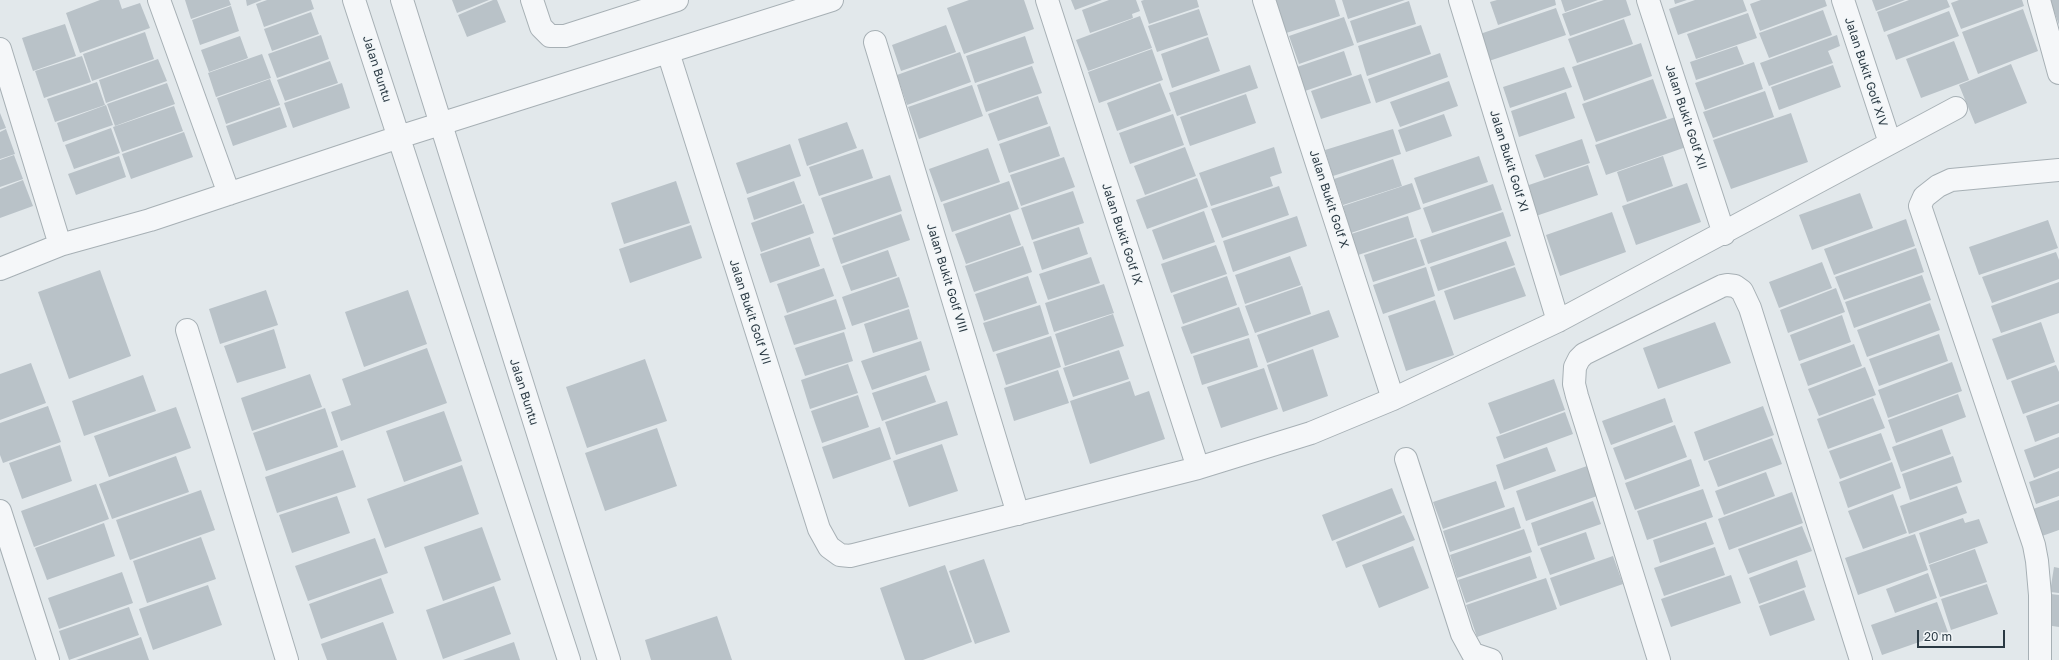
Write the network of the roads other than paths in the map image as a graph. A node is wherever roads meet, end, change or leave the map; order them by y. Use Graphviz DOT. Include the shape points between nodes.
graph roads {
  1 [pos="158,0"];
  2 [pos="354,0"];
  3 [pos="402,0"];
  4 [pos="532,0"];
  5 [pos="832,0"];
  6 [pos="1047,0"];
  7 [pos="1264,0"];
  8 [pos="1460,0"];
  9 [pos="1648,0"];
  10 [pos="1843,0"];
  11 [pos="2039,0"];
  12 [pos="672,1"];
  13 [pos="875,42"];
  14 [pos="0,49"];
  15 [pos="668,52"];
  16 [pos="2059,73"];
  17 [pos="1956,108"];
  18 [pos="439,125"];
  19 [pos="399,137"];
  20 [pos="1890,143"];
  21 [pos="2059,170"];
  22 [pos="229,194"];
  23 [pos="1724,234"];
  24 [pos="60,245"];
  25 [pos="0,269"];
  26 [pos="1558,321"];
  27 [pos="187,330"];
  28 [pos="1393,399"];
  29 [pos="1406,459"];
  30 [pos="1198,468"];
  31 [pos="0,511"];
  32 [pos="1018,514"];
  33 [pos="48,660"];
  34 [pos="287,660"];
  35 [pos="569,660"];
  36 [pos="609,660"];
  37 [pos="1490,660"];
  38 [pos="1658,660"];
  39 [pos="1861,660"];
  40 [pos="2040,660"];
  1 -- 22 [label="street"];
  2 -- 19 [label="street, Jalan Buntu"];
  3 -- 18 [label="street, Jalan Buntu"];
  4 -- 12 [label="street" via="541,27 550,36 565,36"];
  5 -- 15 [label="street"];
  6 -- 30 [label="street, Jalan Bukit Golf IX"];
  7 -- 28 [label="street, Jalan Bukit Golf X"];
  8 -- 26 [label="street, Jalan Bukit Golf XI"];
  9 -- 23 [label="street, Jalan Bukit Golf XII"];
  10 -- 20 [label="street, Jalan Bukit Golf XIV"];
  11 -- 16 [label="street"];
  13 -- 32 [label="street, Jalan Bukit Golf VIII"];
  14 -- 24 [label="street"];
  15 -- 18 [label="street"];
  15 -- 32 [label="street, Jalan Bukit Golf VII" via="819,530 829,547 840,555 850,556"];
  17 -- 20 [label="street"];
  18 -- 19 [label="street"];
  18 -- 36 [label="street, Jalan Buntu"];
  19 -- 22 [label="street"];
  19 -- 35 [label="street, Jalan Buntu"];
  20 -- 23 [label="street"];
  21 -- 40 [label="street" via="1951,180 1924,197 1920,206 2034,545 2040,595"];
  22 -- 24 [label="street" via="150,220"];
  23 -- 26 [label="street"];
  24 -- 25 [label="street"];
  26 -- 28 [label="street"];
  27 -- 34 [label="street"];
  28 -- 30 [label="street" via="1311,433"];
  29 -- 37 [label="street" via="1462,634 1473,654"];
  30 -- 32 [label="street"];
  31 -- 33 [label="street"];
  38 -- 39 [label="street" via="1577,396 1574,384 1575,366 1584,354 1727,285 1735,286 1742,291 1750,308"];
}
